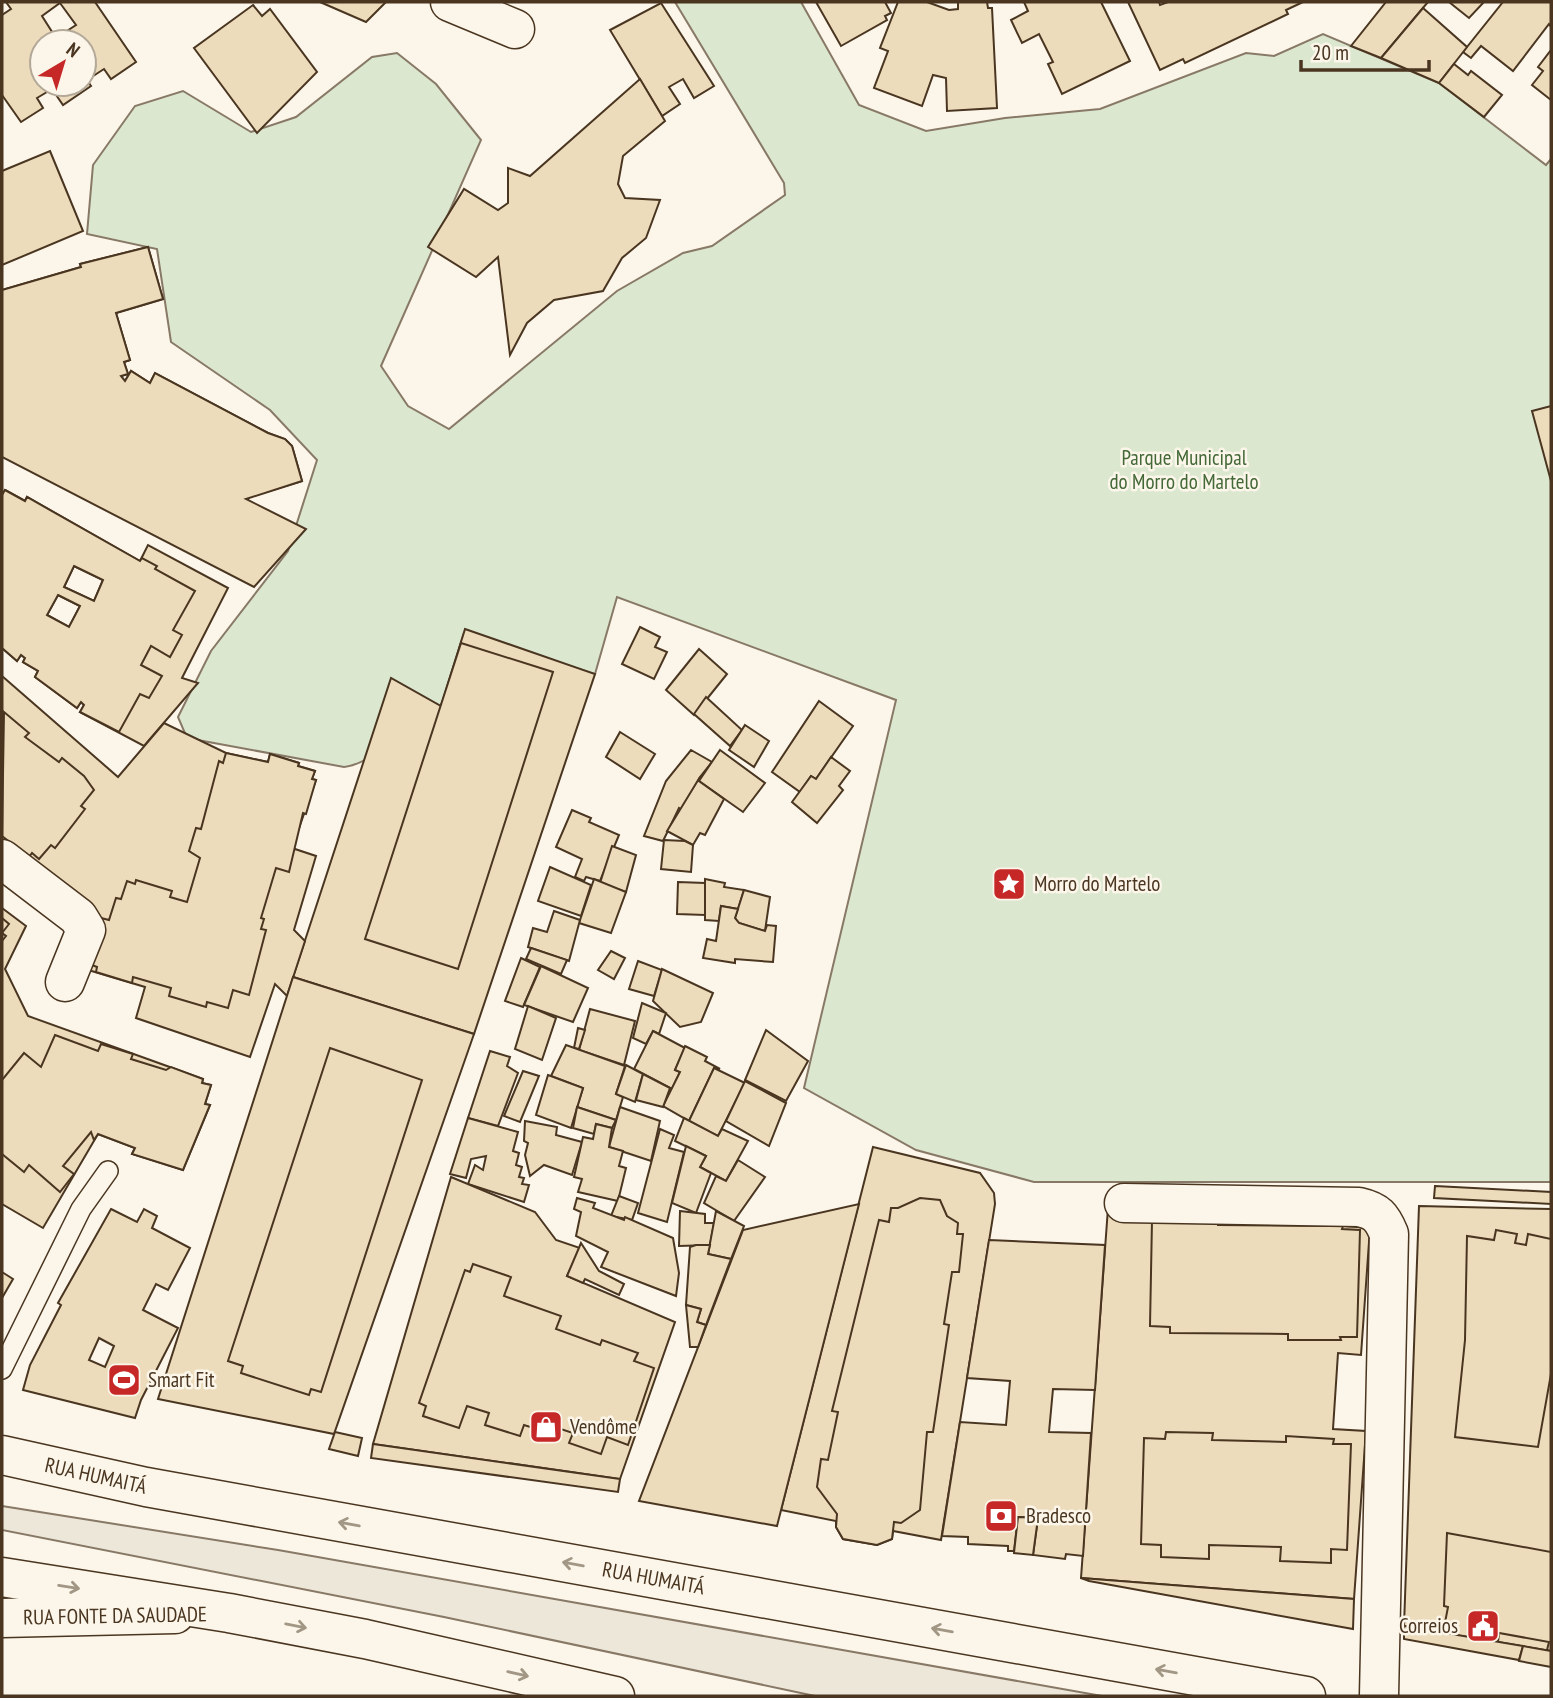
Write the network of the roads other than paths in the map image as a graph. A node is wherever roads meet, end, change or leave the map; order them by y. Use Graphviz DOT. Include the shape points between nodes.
graph roads {
  1 [pos="450,2"];
  2 [pos="515,29"];
  3 [pos="2,859"];
  4 [pos="65,982"];
  5 [pos="108,1171"];
  6 [pos="1125,1203"];
  7 [pos="2,1369"];
  8 [pos="2,1455"];
  9 [pos="2,1577"];
  10 [pos="229,1613"];
  11 [pos="2,1618"];
  12 [pos="615,1696"];
  13 [pos="1306,1696"];
  14 [pos="1379,1696"];
  1 -- 2 [label="main road"];
  3 -- 4 [label="main road" via="78,917 86,930"];
  5 -- 7 [label="lane" via="81,1209"];
  6 -- 14 [label="main road" via="1359,1207 1374,1210 1383,1219 1389,1234"];
  13 -- 8 [label="main road, RUA HUMAITÁ, one-way" via="146,1487"];
  9 -- 10 [label="main road, one-way"];
  10 -- 11 [label="main road, RUA FONTE DA SAUDADE"];
  10 -- 12 [label="main road, one-way"];
}
